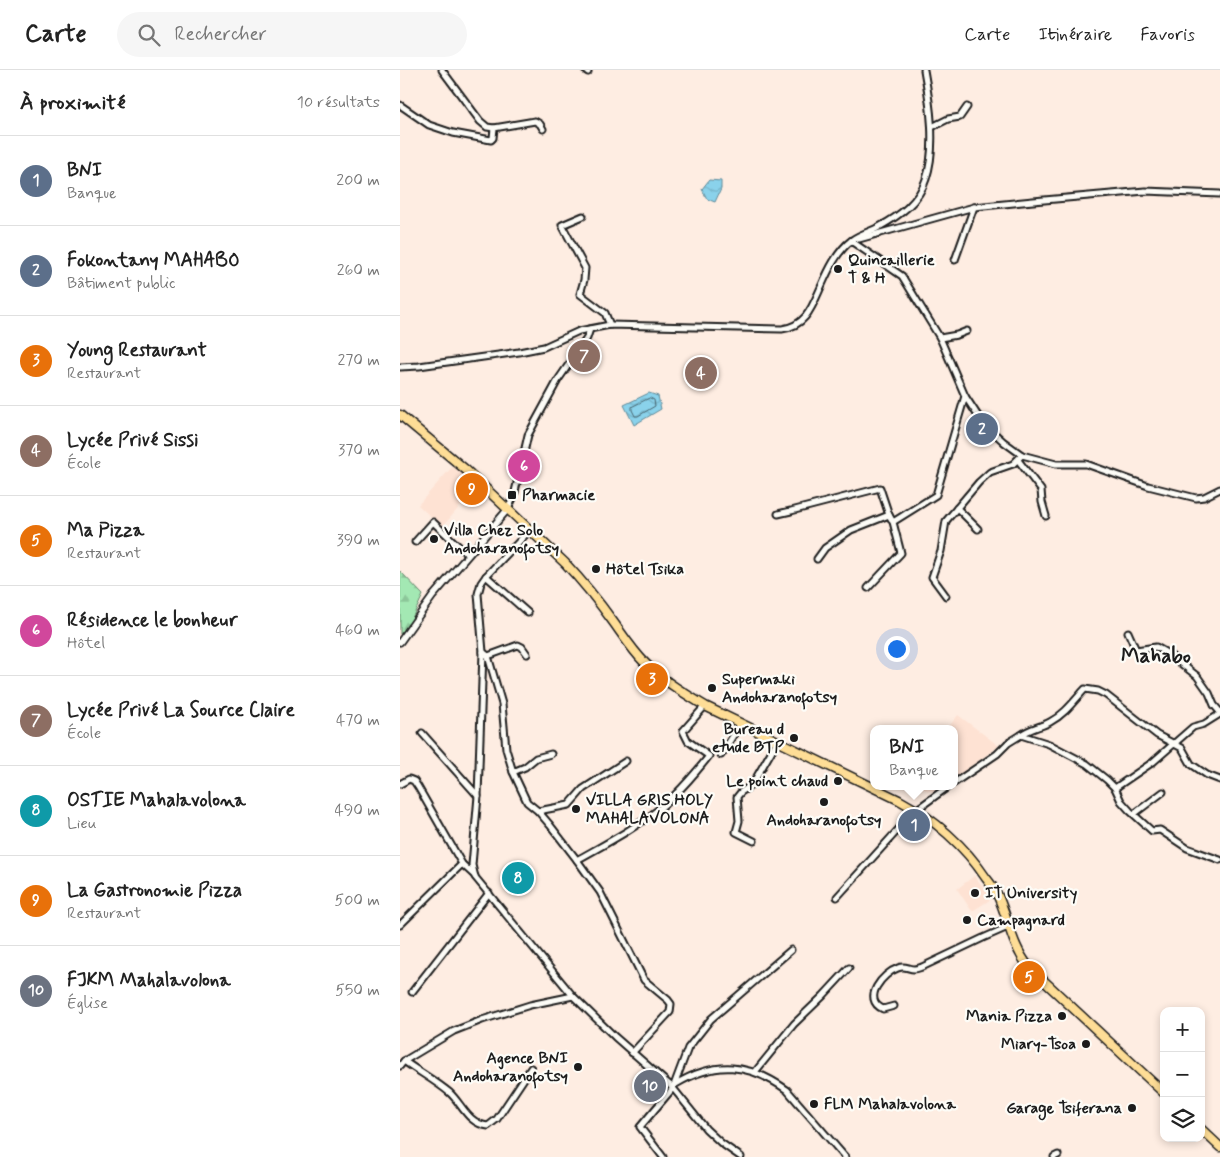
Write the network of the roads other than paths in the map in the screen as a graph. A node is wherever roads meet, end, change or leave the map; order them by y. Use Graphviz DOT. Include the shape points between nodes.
graph roads {
  1 [pos="442,70"];
  2 [pos="926,71"];
  3 [pos="400,105"];
  4 [pos="966,107"];
  5 [pos="932,127"];
  6 [pos="494,128"];
  7 [pos="543,129"];
  8 [pos="1220,194"];
  9 [pos="974,207"];
  10 [pos="584,216"];
  11 [pos="851,241"];
  12 [pos="955,260"];
  13 [pos="610,325"];
  14 [pos="590,329"];
  15 [pos="967,331"];
  16 [pos="940,338"];
  17 [pos="400,367"];
  18 [pos="965,396"];
  19 [pos="400,415"];
  20 [pos="1022,455"];
  21 [pos="1018,460"];
  22 [pos="1220,488"];
  23 [pos="957,508"];
  24 [pos="508,509"];
  25 [pos="778,514"];
  26 [pos="889,515"];
  27 [pos="1046,516"];
  28 [pos="893,522"];
  29 [pos="978,529"];
  30 [pos="530,530"];
  31 [pos="415,542"];
  32 [pos="468,555"];
  33 [pos="817,559"];
  34 [pos="486,576"];
  35 [pos="868,588"];
  36 [pos="946,596"];
  37 [pos="528,613"];
  38 [pos="1128,632"];
  39 [pos="400,642"];
  40 [pos="483,652"];
  41 [pos="527,654"];
  42 [pos="488,656"];
  43 [pos="705,706"];
  44 [pos="1220,713"];
  45 [pos="741,723"];
  46 [pos="422,733"];
  47 [pos="1021,735"];
  48 [pos="778,740"];
  49 [pos="1174,744"];
  50 [pos="551,754"];
  51 [pos="721,755"];
  52 [pos="626,762"];
  53 [pos="513,772"];
  54 [pos="958,780"];
  55 [pos="1220,780"];
  56 [pos="400,784"];
  57 [pos="870,786"];
  58 [pos="1115,788"];
  59 [pos="879,790"];
  60 [pos="944,790"];
  61 [pos="1163,792"];
  62 [pos="478,796"];
  63 [pos="916,810"];
  64 [pos="538,811"];
  65 [pos="1134,814"];
  66 [pos="754,841"];
  67 [pos="577,860"];
  68 [pos="1220,860"];
  69 [pos="462,864"];
  70 [pos="475,877"];
  71 [pos="489,893"];
  72 [pos="837,897"];
  73 [pos="400,925"];
  74 [pos="1008,927"];
  75 [pos="791,950"];
  76 [pos="850,968"];
  77 [pos="412,992"];
  78 [pos="573,996"];
  79 [pos="894,1006"];
  80 [pos="632,1052"];
  81 [pos="402,1063"];
  82 [pos="531,1068"];
  83 [pos="755,1072"];
  84 [pos="674,1086"];
  85 [pos="1160,1090"];
  86 [pos="1205,1133"];
  87 [pos="1220,1147"];
  88 [pos="663,1157"];
  89 [pos="741,1157"];
  90 [pos="845,1157"];
  1 -- 6 [label="street" via="480,122"];
  2 -- 5 [label="street"];
  3 -- 6 [label="street" via="429,125 453,133 491,140"];
  4 -- 5 [label="street" via="960,117"];
  5 -- 11 [label="street" via="930,166 920,193 904,211"];
  6 -- 7 [label="street" via="536,121"];
  8 -- 9 [label="street" via="1145,191"];
  9 -- 11 [label="street"];
  9 -- 12 [label="street"];
  10 -- 13 [label="street" via="562,225 585,268 580,294 604,313"];
  11 -- 13 [label="street" via="828,271 809,313 790,328"];
  11 -- 16 [label="street" via="902,276"];
  13 -- 14 [label="street"];
  14 -- 17 [label="street" via="519,352"];
  14 -- 24 [label="street" via="528,435"];
  15 -- 16 [label="street"];
  16 -- 18 [label="street"];
  18 -- 20 [label="street" via="982,422"];
  18 -- 28 [label="street" via="936,495"];
  19 -- 24 [label="main road"];
  20 -- 21 [label="street"];
  20 -- 22 [label="street" via="1056,464 1086,464 1148,486 1196,498"];
  21 -- 23 [label="street" via="990,472"];
  21 -- 27 [label="street" via="1041,490"];
  23 -- 29 [label="street"];
  23 -- 36 [label="street" via="946,521 932,577"];
  24 -- 30 [label="main road"];
  24 -- 32 [label="street"];
  25 -- 26 [label="street" via="880,488"];
  26 -- 28 [label="street"];
  26 -- 33 [label="street" via="851,530 825,548"];
  28 -- 35 [label="street" via="901,553"];
  30 -- 34 [label="street"];
  30 -- 43 [label="main road" via="577,575 645,664"];
  31 -- 32 [label="street" via="432,522"];
  32 -- 39 [label="street"];
  34 -- 37 [label="street"];
  34 -- 40 [label="street" via="478,594"];
  38 -- 44 [label="street" via="1136,650 1156,647 1197,676"];
  40 -- 42 [label="street"];
  40 -- 62 [label="street"];
  41 -- 42 [label="street" via="518,645"];
  42 -- 53 [label="street" via="502,704 506,748"];
  43 -- 45 [label="main road"];
  43 -- 67 [label="street" via="683,731 688,740 708,756 688,783 631,829"];
  44 -- 49 [label="street" via="1193,727"];
  45 -- 48 [label="main road"];
  45 -- 51 [label="street"];
  46 -- 62 [label="street"];
  47 -- 49 [label="street" via="1063,714 1085,689 1106,695 1156,735"];
  47 -- 54 [label="street"];
  47 -- 58 [label="street" via="1049,744 1086,764"];
  48 -- 57 [label="main road"];
  48 -- 66 [label="street" via="752,785 738,797 736,832"];
  49 -- 55 [label="street" via="1182,748 1190,764"];
  49 -- 58 [label="street"];
  50 -- 53 [label="street" via="536,758"];
  52 -- 64 [label="street" via="583,790 569,805"];
  53 -- 64 [label="street" via="527,802"];
  56 -- 69 [label="street" via="409,779 414,781"];
  58 -- 65 [label="street"];
  59 -- 63 [label="main road"];
  60 -- 63 [label="street"];
  61 -- 65 [label="street"];
  62 -- 70 [label="street" via="472,865"];
  63 -- 72 [label="street"];
  63 -- 74 [label="main road" via="960,846 982,871 996,893"];
  64 -- 67 [label="street"];
  65 -- 68 [label="street" via="1152,831 1160,830 1187,848"];
  67 -- 80 [label="street" via="600,892 644,980 671,1004 670,1012"];
  69 -- 70 [label="street"];
  69 -- 73 [label="street"];
  70 -- 71 [label="street"];
  71 -- 77 [label="street"];
  71 -- 78 [label="street"];
  74 -- 79 [label="street" via="922,967 896,968 887,974 874,991 873,999 883,1008"];
  74 -- 85 [label="main road" via="1022,960"];
  75 -- 84 [label="street" via="711,1019 688,1048"];
  76 -- 83 [label="street" via="794,1024"];
  78 -- 80 [label="street"];
  78 -- 81 [label="street" via="482,1020 454,1031"];
  80 -- 84 [label="street"];
  81 -- 82 [label="street" via="451,1094 471,1118 488,1126 497,1119"];
  83 -- 84 [label="street" via="721,1067 686,1078"];
  83 -- 90 [label="street" via="787,1090"];
  84 -- 88 [label="street" via="640,1127"];
  84 -- 89 [label="street" via="706,1129"];
  86 -- 87 [label="main road"];
}
